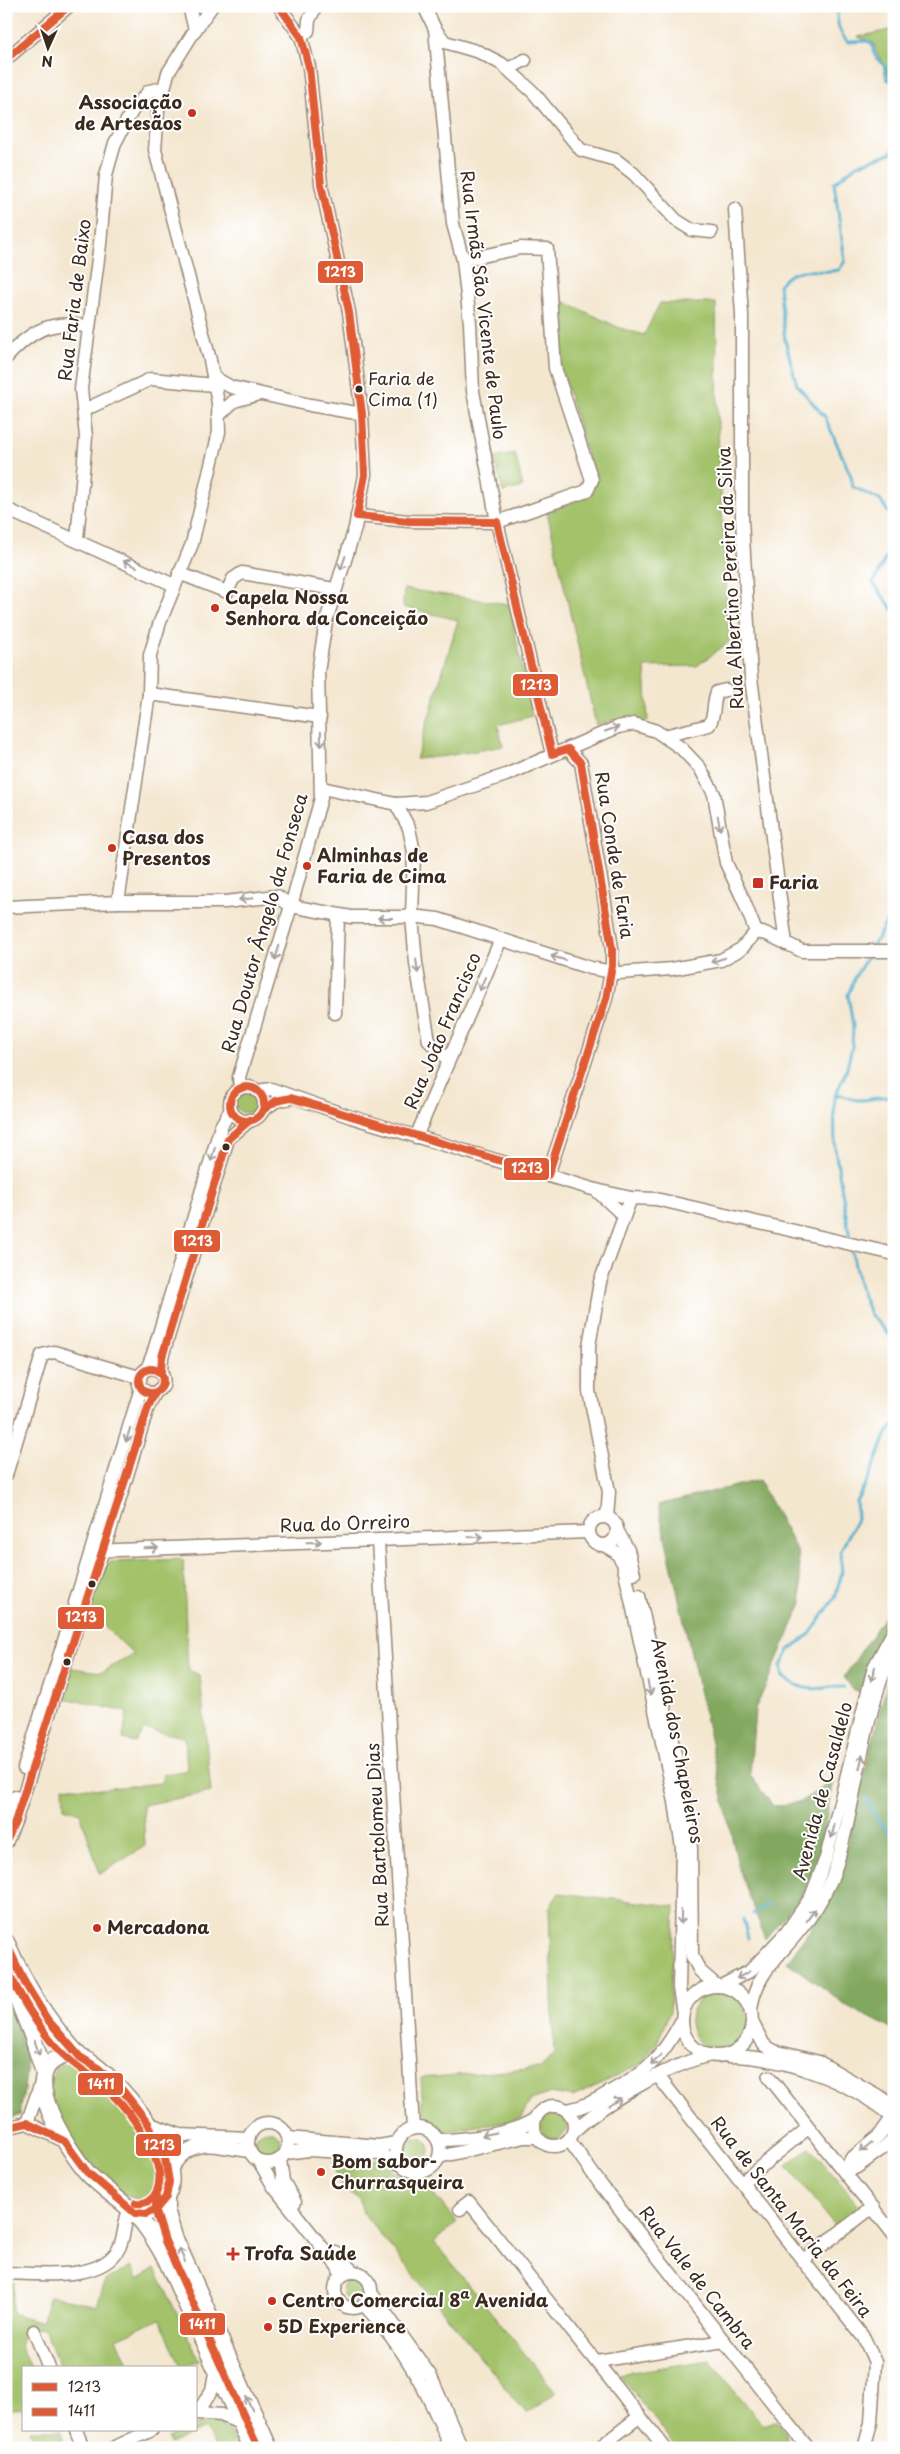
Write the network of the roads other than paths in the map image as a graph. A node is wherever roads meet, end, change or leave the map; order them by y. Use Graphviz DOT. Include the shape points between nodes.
graph roads {
  1 [pos="69,6"];
  2 [pos="188,6"];
  3 [pos="212,6"];
  4 [pos="279,6"];
  5 [pos="316,6"];
  6 [pos="424,6"];
  7 [pos="435,29"];
  8 [pos="195,30"];
  9 [pos="301,37"];
  10 [pos="6,59"];
  11 [pos="524,60"];
  12 [pos="508,69"];
  13 [pos="164,88"];
  14 [pos="735,209"];
  15 [pos="711,232"];
  16 [pos="463,260"];
  17 [pos="89,327"];
  18 [pos="6,358"];
  19 [pos="214,381"];
  20 [pos="264,393"];
  21 [pos="84,410"];
  22 [pos="362,414"];
  23 [pos="218,416"];
  24 [pos="6,509"];
  25 [pos="357,516"];
  26 [pos="497,522"];
  27 [pos="77,540"];
  28 [pos="177,579"];
  29 [pos="334,590"];
  30 [pos="726,690"];
  31 [pos="149,694"];
  32 [pos="320,717"];
  33 [pos="664,736"];
  34 [pos="568,749"];
  35 [pos="552,754"];
  36 [pos="322,788"];
  37 [pos="396,804"];
  38 [pos="118,902"];
  39 [pos="291,906"];
  40 [pos="6,907"];
  41 [pos="338,916"];
  42 [pos="412,917"];
  43 [pos="756,932"];
  44 [pos="501,939"];
  45 [pos="786,944"];
  46 [pos="891,951"];
  47 [pos="611,972"];
  48 [pos="335,1013"];
  49 [pos="448,1060"];
  50 [pos="240,1088"];
  51 [pos="257,1091"];
  52 [pos="292,1098"];
  53 [pos="231,1109"];
  54 [pos="263,1110"];
  55 [pos="250,1120"];
  56 [pos="416,1136"];
  57 [pos="548,1175"];
  58 [pos="596,1190"];
  59 [pos="631,1198"];
  60 [pos="624,1216"];
  61 [pos="894,1254"];
  62 [pos="161,1372"];
  63 [pos="142,1378"];
  64 [pos="155,1393"];
  65 [pos="6,1475"];
  66 [pos="607,1517"];
  67 [pos="618,1530"];
  68 [pos="589,1532"];
  69 [pos="378,1541"];
  70 [pos="604,1545"];
  71 [pos="97,1550"];
  72 [pos="894,1630"];
  73 [pos="894,1649"];
  74 [pos="6,1817"];
  75 [pos="6,1843"];
  76 [pos="6,1942"];
  77 [pos="777,1950"];
  78 [pos="766,1962"];
  79 [pos="6,1970"];
  80 [pos="719,1986"];
  81 [pos="683,2016"];
  82 [pos="752,2016"];
  83 [pos="717,2055"];
  84 [pos="80,2056"];
  85 [pos="44,2075"];
  86 [pos="658,2076"];
  87 [pos="769,2077"];
  88 [pos="568,2110"];
  89 [pos="535,2119"];
  90 [pos="893,2119"];
  91 [pos="27,2123"];
  92 [pos="148,2123"];
  93 [pos="6,2128"];
  94 [pos="413,2128"];
  95 [pos="808,2128"];
  96 [pos="572,2135"];
  97 [pos="537,2137"];
  98 [pos="248,2138"];
  99 [pos="288,2138"];
  100 [pos="438,2140"];
  101 [pos="894,2140"];
  102 [pos="64,2141"];
  103 [pos="396,2143"];
  104 [pos="250,2151"];
  105 [pos="283,2156"];
  106 [pos="439,2157"];
  107 [pos="259,2161"];
  108 [pos="400,2164"];
  109 [pos="845,2172"];
  110 [pos="169,2173"];
  111 [pos="742,2182"];
  112 [pos="166,2197"];
  113 [pos="873,2207"];
  114 [pos="460,2209"];
  115 [pos="132,2212"];
  116 [pos="894,2235"];
  117 [pos="803,2260"];
  118 [pos="6,2273"];
  119 [pos="347,2274"];
  120 [pos="372,2294"];
  121 [pos="364,2305"];
  122 [pos="34,2331"];
  123 [pos="724,2341"];
  124 [pos="597,2361"];
  125 [pos="48,2366"];
  126 [pos="216,2368"];
  127 [pos="198,2411"];
  128 [pos="198,2413"];
  129 [pos="640,2416"];
  130 [pos="242,2424"];
  131 [pos="77,2432"];
  132 [pos="148,2432"];
  133 [pos="798,2442"];
  134 [pos="83,2448"];
  135 [pos="113,2448"];
  136 [pos="252,2448"];
  137 [pos="268,2448"];
  138 [pos="451,2448"];
  139 [pos="462,2448"];
  140 [pos="599,2448"];
  141 [pos="665,2448"];
  142 [pos="808,2448"];
  143 [pos="864,2448"];
  1 -- 10 [label="street"];
  2 -- 8 [label="street"];
  3 -- 8 [label="street"];
  4 -- 9 [label="street, Rua Doutor Ângelo da Fonseca"];
  5 -- 9 [label="street" via="308,31"];
  6 -- 7 [label="street, Rua Irmãs São Vicente de Paulo"];
  7 -- 12 [label="street" via="445,42 479,52"];
  7 -- 16 [label="street, Rua Irmãs São Vicente de Paulo" via="453,224"];
  8 -- 13 [label="street" via="168,73"];
  9 -- 22 [label="street, Rua Doutor Ângelo da Fonseca" via="309,67 321,184 349,312"];
  11 -- 12 [label="street"];
  12 -- 15 [label="street" via="533,92 581,150 616,160 634,174 676,220 692,230"];
  13 -- 17 [label="street, Rua Faria de Baixo" via="149,91 132,111 115,143 106,175"];
  13 -- 19 [label="street" via="158,111 155,150"];
  14 -- 45 [label="street, Rua Albertino Pereira da Silva" via="742,315 742,519 751,678"];
  16 -- 26 [label="street, Rua Irmãs São Vicente de Paulo" via="473,391"];
  16 -- 26 [label="street" via="520,248 547,249 555,368 592,480 587,491"];
  17 -- 18 [label="street" via="53,324 39,330"];
  17 -- 21 [label="street, Rua Faria de Baixo" via="80,389"];
  19 -- 20 [label="street"];
  19 -- 21 [label="street" via="150,379"];
  19 -- 23 [label="street"];
  20 -- 22 [label="street"];
  20 -- 23 [label="street" via="234,401"];
  21 -- 27 [label="street, Rua Faria de Baixo" via="86,437"];
  22 -- 25 [label="street, Rua Doutor Ângelo da Fonseca" via="365,476"];
  23 -- 28 [label="street" via="219,432 194,536"];
  24 -- 27 [label="street"];
  25 -- 26 [label="street" via="409,521"];
  25 -- 29 [label="street, Rua Doutor Ângelo da Fonseca, one-way"];
  26 -- 35 [label="street, Rua Irmãs São Vicente de Paulo"];
  28 -- 27 [label="street, one-way"];
  28 -- 29 [label="street" via="227,592 233,579 242,573"];
  28 -- 31 [label="street" via="150,655"];
  29 -- 32 [label="street, Rua Doutor Ângelo da Fonseca" via="318,672"];
  30 -- 33 [label="street" via="718,692 713,701 714,716 708,725"];
  31 -- 32 [label="street"];
  31 -- 38 [label="street"];
  32 -- 36 [label="street, Rua Doutor Ângelo da Fonseca, one-way"];
  34 -- 33 [label="street, one-way" via="618,726 634,724"];
  33 -- 43 [label="street, one-way" via="700,768 714,794 726,863"];
  34 -- 35 [label="street"];
  34 -- 47 [label="street, Rua Conde de Faria" via="581,762 612,949"];
  35 -- 37 [label="street" via="426,802"];
  36 -- 37 [label="street"];
  36 -- 39 [label="street, Rua Doutor Ângelo da Fonseca"];
  37 -- 42 [label="street" via="408,828 414,852"];
  39 -- 38 [label="street, one-way" via="277,896 225,902"];
  38 -- 40 [label="street"];
  39 -- 41 [label="street"];
  39 -- 50 [label="street, Rua Doutor Ângelo da Fonseca, one-way" via="239,1077"];
  42 -- 41 [label="street, one-way"];
  41 -- 48 [label="street"];
  42 -- 44 [label="street" via="438,919"];
  42 -- 49 [label="street, one-way" via="429,1041"];
  43 -- 45 [label="street"];
  43 -- 47 [label="street, one-way" via="741,949 710,963 672,969"];
  47 -- 44 [label="street, one-way"];
  44 -- 49 [label="street, Rua João Francisco, one-way"];
  45 -- 46 [label="street" via="802,951 816,952"];
  47 -- 57 [label="street, Rua Conde de Faria" via="606,999"];
  49 -- 56 [label="street, Rua João Francisco"];
  50 -- 51 [label="street"];
  50 -- 53 [label="street" via="232,1096"];
  51 -- 52 [label="street" via="271,1089"];
  51 -- 54 [label="street" via="263,1099"];
  52 -- 54 [label="street" via="276,1101"];
  52 -- 56 [label="street"];
  53 -- 55 [label="street" via="240,1119"];
  53 -- 63 [label="street, one-way" via="221,1126 153,1354"];
  54 -- 55 [label="street"];
  55 -- 62 [label="street" via="228,1139 162,1357"];
  56 -- 57 [label="street"];
  57 -- 58 [label="street"];
  58 -- 59 [label="street"];
  58 -- 60 [label="street"];
  59 -- 60 [label="street"];
  59 -- 61 [label="street" via="656,1199"];
  60 -- 66 [label="street" via="600,1282 589,1346 589,1391 609,1492"];
  62 -- 63 [label="street" via="154,1368"];
  62 -- 64 [label="street" via="164,1386"];
  63 -- 64 [label="street" via="147,1393"];
  63 -- 65 [label="street" via="54,1352 42,1355"];
  63 -- 71 [label="street, one-way"];
  64 -- 71 [label="street"];
  66 -- 67 [label="street, Avenida dos Chapeleiros"];
  66 -- 68 [label="street" via="594,1520"];
  67 -- 70 [label="street" via="615,1539"];
  67 -- 80 [label="street, Avenida dos Chapeleiros" via="628,1550 685,1798 691,1848 692,1956 700,1971"];
  69 -- 68 [label="street, Rua do Orreiro, one-way"];
  68 -- 70 [label="street, Avenida dos Chapeleiros" via="596,1543"];
  71 -- 69 [label="street, Rua do Orreiro, one-way"];
  69 -- 94 [label="street, Rua Bartolomeu Dias"];
  70 -- 81 [label="street, Avenida dos Chapeleiros, one-way" via="616,1552 623,1564 675,1802 682,1848 679,1988"];
  71 -- 74 [label="street"];
  71 -- 75 [label="street" via="16,1822"];
  72 -- 77 [label="street, Avenida de Casaldelo, one-way" via="874,1667 826,1858 811,1897"];
  77 -- 73 [label="street, Avenida de Casaldelo, one-way" via="817,1906 832,1878 872,1712"];
  76 -- 84 [label="main road" via="35,2001"];
  77 -- 78 [label="street, Avenida de Casaldelo"];
  78 -- 80 [label="street, Avenida de Casaldelo, one-way"];
  78 -- 82 [label="street, Avenida de Casaldelo" via="752,1995"];
  79 -- 85 [label="main road, one-way"];
  80 -- 81 [label="street" via="695,1994"];
  80 -- 82 [label="street" via="742,1996"];
  81 -- 83 [label="street" via="683,2030 693,2046"];
  81 -- 88 [label="street, one-way" via="669,2045 647,2070 594,2101"];
  82 -- 83 [label="street" via="747,2040 732,2053"];
  82 -- 90 [label="street" via="764,2045 774,2051 819,2062"];
  83 -- 86 [label="street" via="686,2062"];
  83 -- 90 [label="street" via="754,2056 814,2071 881,2108"];
  84 -- 85 [label="main road" via="60,2057 50,2063"];
  84 -- 92 [label="main road" via="123,2091"];
  85 -- 91 [label="street"];
  85 -- 102 [label="main road" via="48,2105"];
  96 -- 86 [label="street, one-way" via="585,2120"];
  86 -- 111 [label="street, Rua de Santa Maria da Feira"];
  87 -- 95 [label="street"];
  88 -- 89 [label="street" via="552,2106 542,2110"];
  88 -- 96 [label="street" via="572,2116"];
  89 -- 97 [label="street"];
  89 -- 100 [label="street, one-way" via="523,2127 452,2141"];
  90 -- 109 [label="street, one-way" via="880,2135 851,2159"];
  91 -- 93 [label="street"];
  91 -- 102 [label="street"];
  92 -- 98 [label="street" via="180,2135"];
  92 -- 110 [label="main road"];
  94 -- 100 [label="street" via="430,2132"];
  94 -- 103 [label="street" via="403,2133"];
  95 -- 109 [label="street"];
  95 -- 111 [label="street"];
  96 -- 97 [label="street" via="564,2144 552,2146"];
  96 -- 123 [label="street, Rua Vale de Cambra" via="601,2185"];
  97 -- 106 [label="street" via="524,2137"];
  98 -- 99 [label="street" via="258,2125 272,2123 279,2125"];
  98 -- 104 [label="street"];
  99 -- 103 [label="street" via="379,2146"];
  99 -- 105 [label="street"];
  100 -- 106 [label="street"];
  101 -- 109 [label="street" via="858,2167"];
  102 -- 115 [label="main road" via="86,2172"];
  103 -- 108 [label="street"];
  104 -- 107 [label="street"];
  104 -- 110 [label="street" via="198,2146 177,2158"];
  105 -- 107 [label="street" via="266,2163"];
  105 -- 108 [label="street" via="308,2150 380,2154"];
  105 -- 119 [label="street" via="283,2181 289,2194"];
  106 -- 108 [label="street" via="432,2167 422,2172 410,2171"];
  107 -- 119 [label="street" via="274,2187"];
  109 -- 113 [label="street"];
  110 -- 112 [label="main road"];
  111 -- 117 [label="street, Rua de Santa Maria da Feira"];
  112 -- 115 [label="main road" via="149,2213"];
  137 -- 112 [label="main road, one-way" via="174,2237 166,2210"];
  113 -- 116 [label="street"];
  113 -- 117 [label="street"];
  114 -- 124 [label="street" via="469,2202"];
  115 -- 118 [label="street" via="125,2220 118,2250 88,2270 61,2275"];
  115 -- 126 [label="main road" via="151,2233 166,2259"];
  117 -- 143 [label="street, Rua de Santa Maria da Feira" via="864,2338 874,2362 871,2423"];
  119 -- 120 [label="street" via="368,2278"];
  119 -- 121 [label="street" via="336,2286 339,2301 354,2308"];
  120 -- 121 [label="street"];
  120 -- 139 [label="street" via="430,2375"];
  121 -- 138 [label="street" via="422,2380"];
  122 -- 125 [label="street"];
  123 -- 124 [label="street"];
  123 -- 133 [label="street, Rua Vale de Cambra"];
  124 -- 129 [label="street"];
  126 -- 127 [label="street" via="212,2390"];
  126 -- 130 [label="main road"];
  128 -- 130 [label="street" via="221,2415"];
  129 -- 140 [label="street"];
  129 -- 141 [label="street"];
  130 -- 136 [label="main road"];
  131 -- 134 [label="street"];
  132 -- 135 [label="street"];
  133 -- 142 [label="street, Rua Vale de Cambra"];
}
